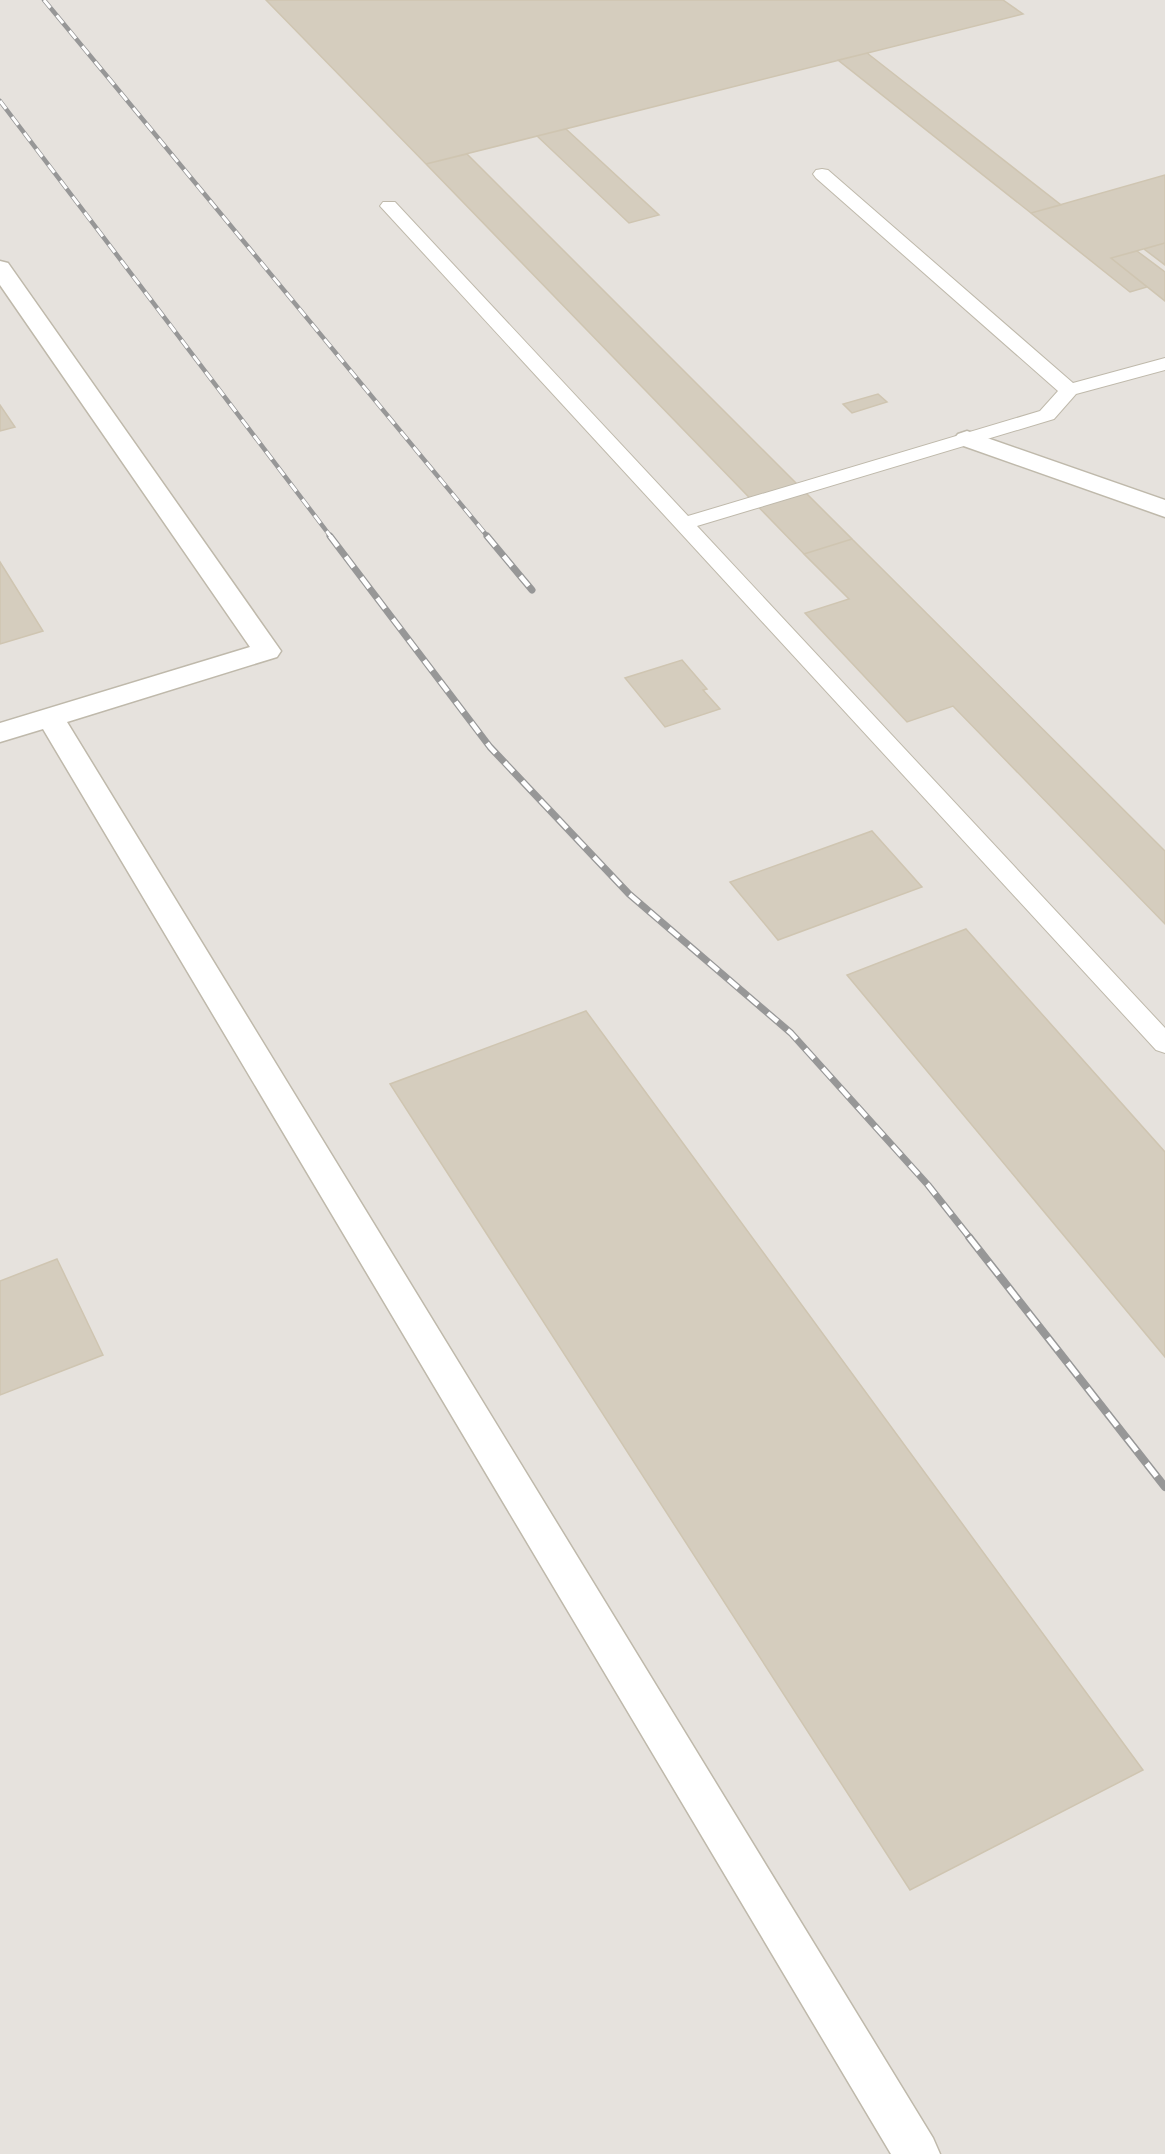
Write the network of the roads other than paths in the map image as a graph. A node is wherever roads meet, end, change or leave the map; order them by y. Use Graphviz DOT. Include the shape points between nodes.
graph roads {
  1 [pos="822,174"];
  2 [pos="389,206"];
  3 [pos="0,268"];
  4 [pos="1165,364"];
  5 [pos="1069,390"];
  6 [pos="968,439"];
  7 [pos="1165,509"];
  8 [pos="683,524"];
  9 [pos="50,717"];
  10 [pos="0,733"];
  11 [pos="1165,1044"];
  12 [pos="917,2154"];
  1 -- 5 [label="lane"];
  2 -- 8 [label="lane"];
  3 -- 9 [label="street" via="267,651"];
  4 -- 5 [label="lane"];
  5 -- 6 [label="lane" via="1047,415"];
  6 -- 7 [label="street"];
  6 -- 8 [label="lane"];
  8 -- 11 [label="lane"];
  9 -- 10 [label="street"];
  9 -- 12 [label="street"];
}
